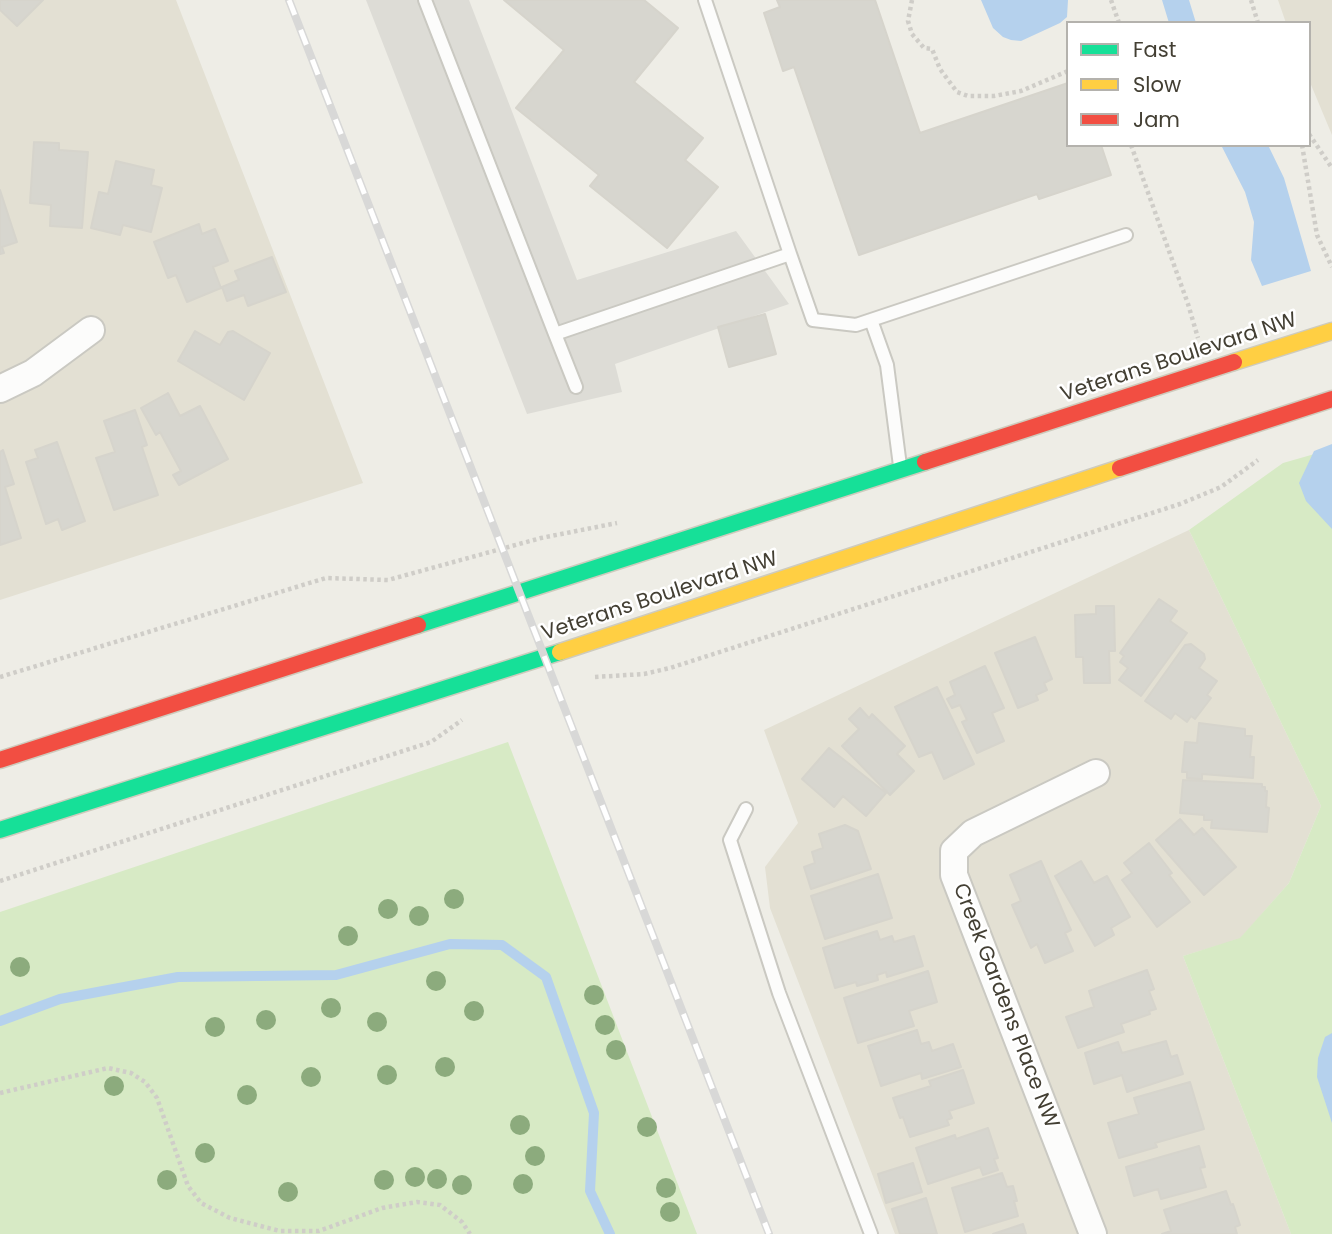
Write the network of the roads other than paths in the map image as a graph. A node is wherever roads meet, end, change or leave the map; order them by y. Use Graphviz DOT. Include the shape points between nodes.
graph roads {
  1 [pos="425,0"];
  2 [pos="705,0"];
  3 [pos="1126,235"];
  4 [pos="790,254"];
  5 [pos="872,320"];
  6 [pos="91,330"];
  7 [pos="1332,331"];
  8 [pos="555,334"];
  9 [pos="576,387"];
  10 [pos="0,389"];
  11 [pos="1332,399"];
  12 [pos="900,470"];
  13 [pos="0,760"];
  14 [pos="1096,773"];
  15 [pos="746,809"];
  16 [pos="0,830"];
  17 [pos="871,1234"];
  18 [pos="1093,1234"];
  1 -- 8 [label="lane"];
  2 -- 4 [label="lane"];
  3 -- 5 [label="lane"];
  4 -- 5 [label="lane" via="813,320 856,325"];
  4 -- 8 [label="lane"];
  5 -- 12 [label="lane" via="887,365"];
  6 -- 10 [label="street" via="33,373"];
  7 -- 12 [label="main road, Veterans Boulevard NW"];
  8 -- 9 [label="lane"];
  11 -- 16 [label="main road, Veterans Boulevard NW"];
  12 -- 13 [label="main road, Veterans Boulevard NW"];
  14 -- 18 [label="street, Creek Gardens Place NW" via="973,833 954,851 954,875"];
  15 -- 17 [label="lane" via="730,840 779,993"];
}
